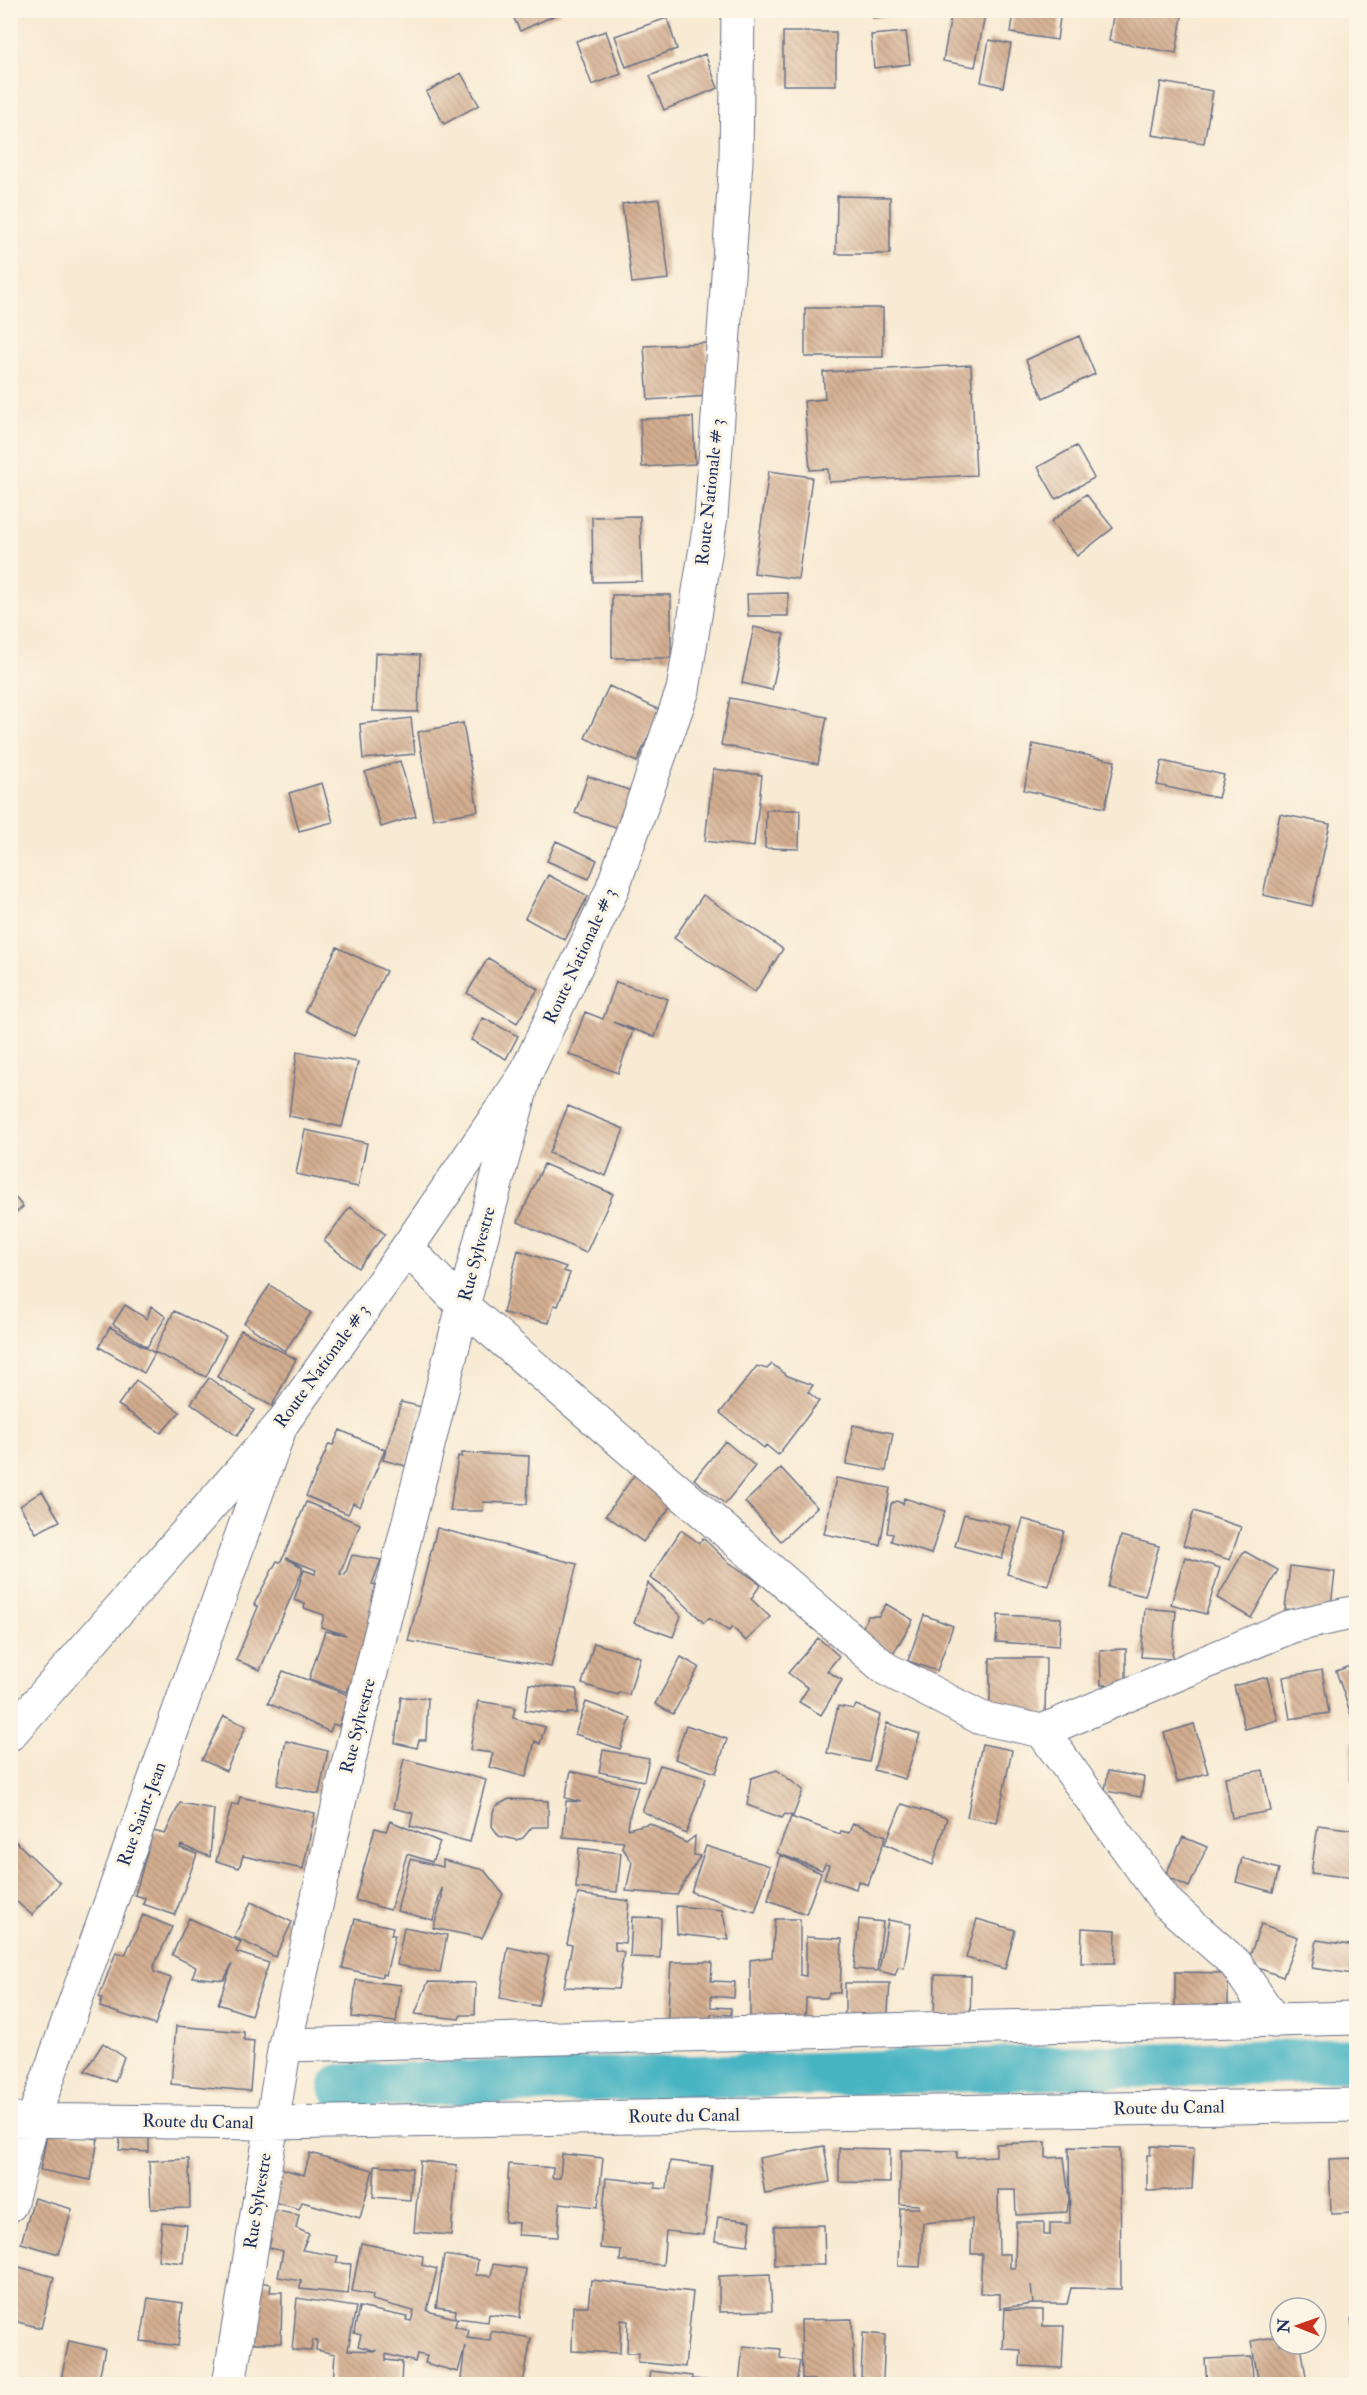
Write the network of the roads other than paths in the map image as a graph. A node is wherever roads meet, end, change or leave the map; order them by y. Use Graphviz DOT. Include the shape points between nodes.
graph roads {
  1 [pos="738,10"];
  2 [pos="525,1075"];
  3 [pos="407,1248"];
  4 [pos="463,1306"];
  5 [pos="281,1425"];
  6 [pos="1356,1612"];
  7 [pos="1042,1731"];
  8 [pos="10,1734"];
  9 [pos="1356,2018"];
  10 [pos="1274,2021"];
  11 [pos="285,2045"];
  12 [pos="1356,2105"];
  13 [pos="22,2120"];
  14 [pos="271,2123"];
  15 [pos="10,2205"];
  16 [pos="229,2385"];
  1 -- 2 [label="street, Route Nationale # 3" via="736,161 711,517 682,690 611,892"];
  2 -- 3 [label="street, Route Nationale # 3"];
  2 -- 4 [label="street, Rue Sylvestre"];
  3 -- 4 [label="street"];
  3 -- 5 [label="street, Route Nationale # 3"];
  4 -- 7 [label="street" via="886,1669 981,1719"];
  4 -- 11 [label="street, Rue Sylvestre" via="345,1776"];
  5 -- 8 [label="street, Route Nationale # 3"];
  5 -- 13 [label="street, Rue Saint-Jean"];
  6 -- 7 [label="street" via="1292,1626"];
  7 -- 10 [label="street" via="1167,1903 1236,1964"];
  9 -- 10 [label="street"];
  10 -- 11 [label="street"];
  11 -- 14 [label="street, Rue Sylvestre"];
  12 -- 14 [label="street, Route du Canal"];
  13 -- 14 [label="street, Route du Canal"];
  13 -- 15 [label="street, Rue Saint-Jean"];
  14 -- 16 [label="street, Rue Sylvestre"];
}
